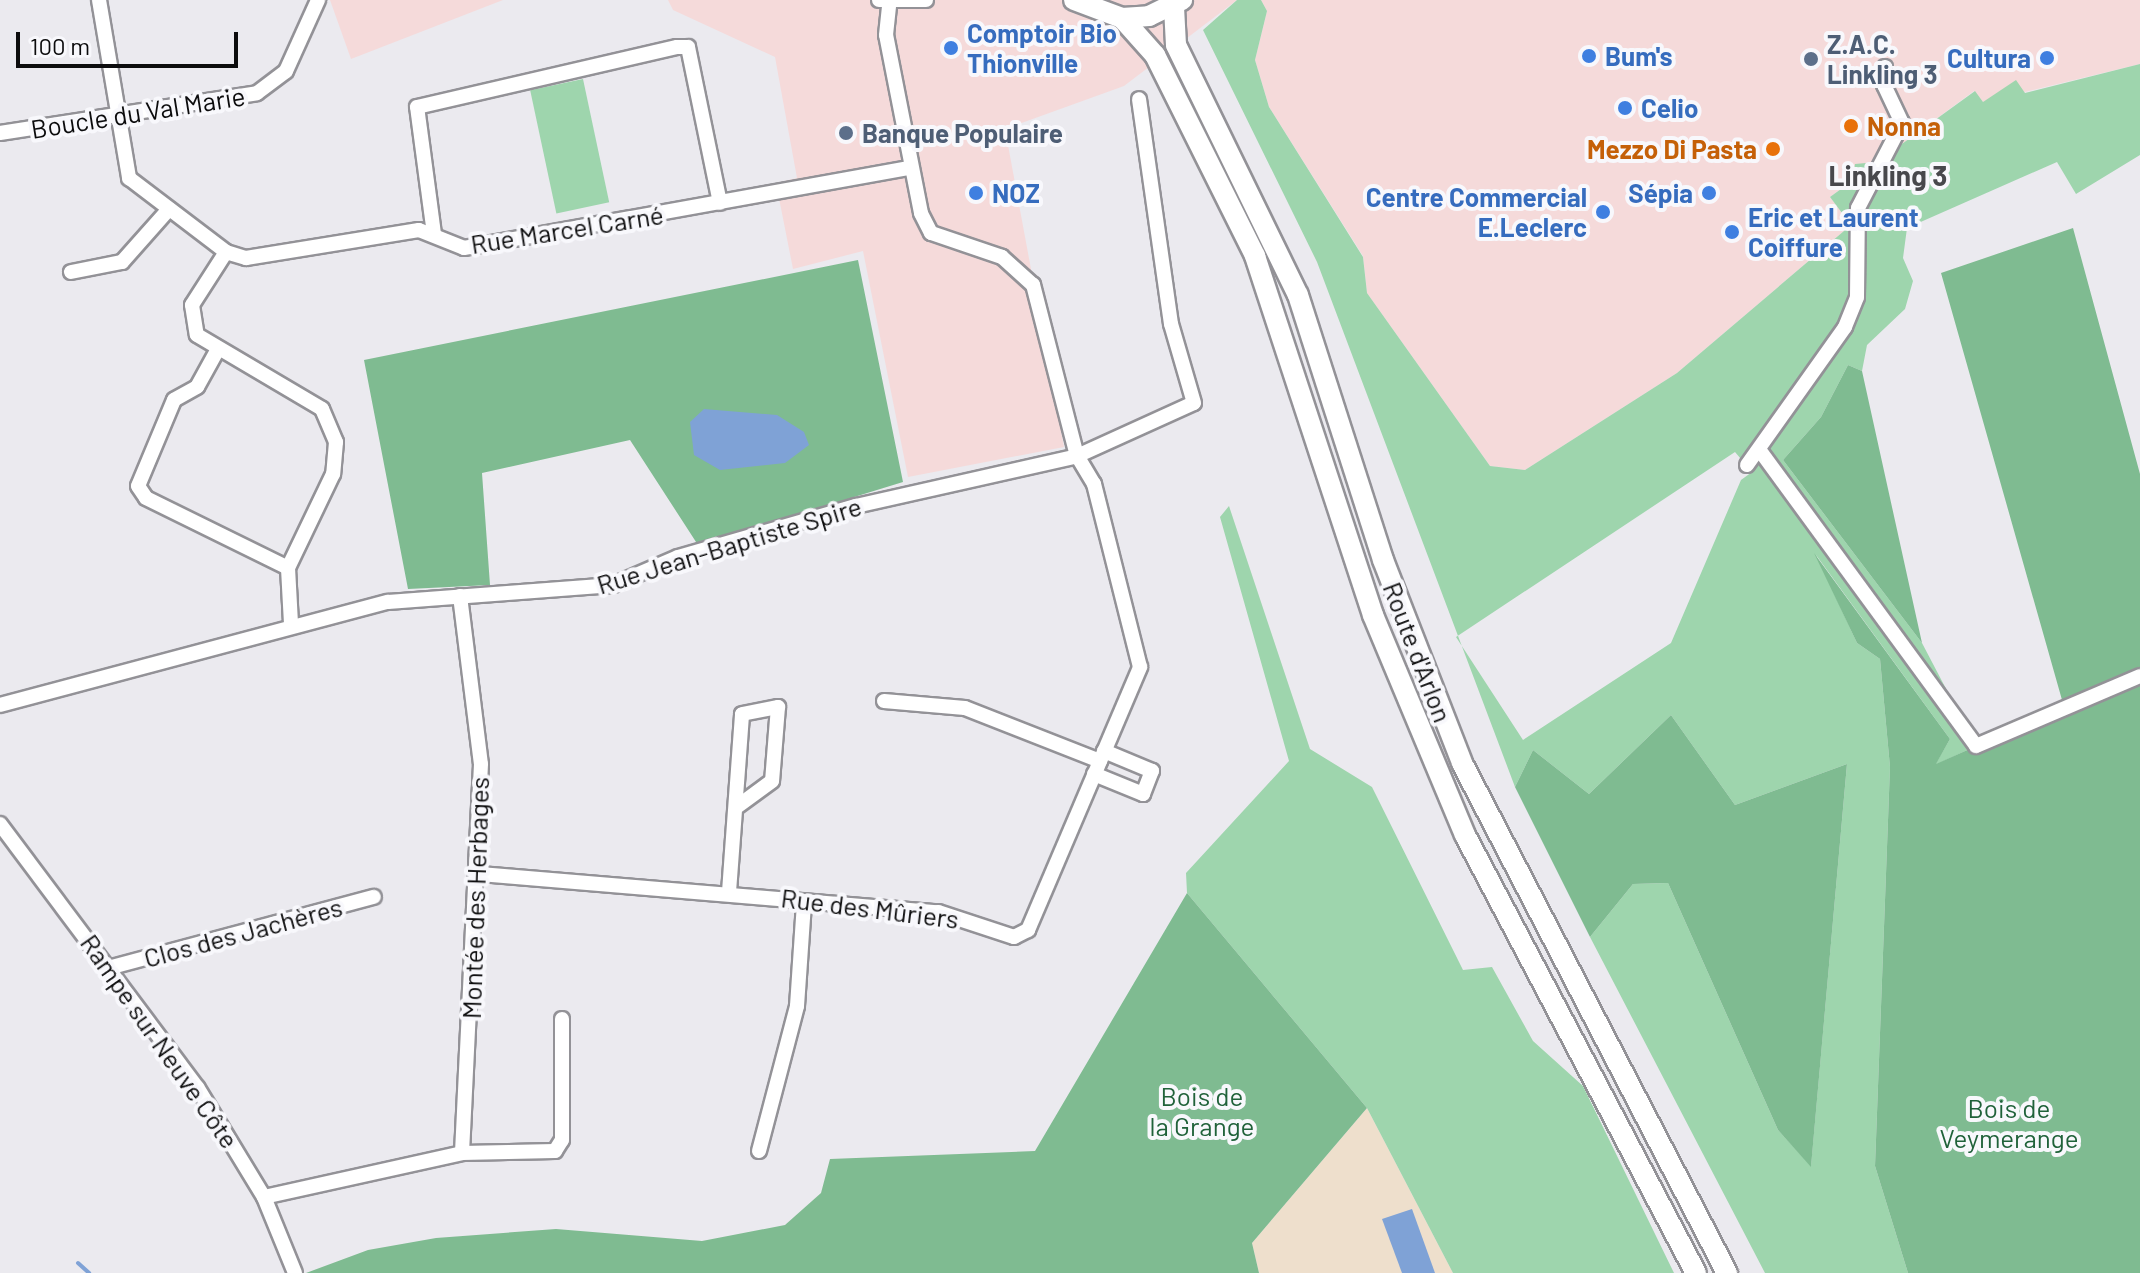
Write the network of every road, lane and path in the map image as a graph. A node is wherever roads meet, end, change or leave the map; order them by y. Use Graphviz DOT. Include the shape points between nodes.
graph roads {
  1 [pos="99,0"];
  2 [pos="318,0"];
  3 [pos="926,0"];
  4 [pos="1074,0"];
  5 [pos="884,2"];
  6 [pos="1178,3"];
  7 [pos="1122,18"];
  8 [pos="1885,67"];
  9 [pos="1139,99"];
  10 [pos="115,113"];
  11 [pos="0,133"];
  12 [pos="908,168"];
  13 [pos="720,203"];
  14 [pos="169,209"];
  15 [pos="434,234"];
  16 [pos="226,252"];
  17 [pos="71,272"];
  18 [pos="218,349"];
  19 [pos="1761,452"];
  20 [pos="1077,456"];
  21 [pos="1747,465"];
  22 [pos="288,568"];
  23 [pos="460,596"];
  24 [pos="291,624"];
  25 [pos="2140,676"];
  26 [pos="884,701"];
  27 [pos="0,705"];
  28 [pos="1099,762"];
  29 [pos="738,806"];
  30 [pos="0,824"];
  31 [pos="481,874"];
  32 [pos="729,892"];
  33 [pos="374,897"];
  34 [pos="804,902"];
  35 [pos="112,967"];
  36 [pos="562,1019"];
  37 [pos="759,1151"];
  38 [pos="462,1153"];
  39 [pos="264,1197"];
  40 [pos="295,1273"];
  41 [pos="1696,1273"];
  42 [pos="1727,1273"];
  1 -- 10 [label="street"];
  2 -- 10 [label="street, Boucle du Val Marie" via="286,71 257,93"];
  3 -- 5 [label="street"];
  4 -- 7 [label="main road"];
  5 -- 12 [label="street"];
  6 -- 7 [label="main road"];
  6 -- 42 [label="main road, Route d'Arlon" via="1176,45 1298,295 1388,574 1462,763"];
  7 -- 41 [label="main road, Route d'Arlon" via="1155,55 1255,256 1373,615 1458,820"];
  8 -- 19 [label="street" via="1884,85 1902,123 1858,208 1857,297 1845,327"];
  9 -- 20 [label="street, Rue Jean-Baptiste Spire" via="1165,294 1194,403"];
  10 -- 11 [label="street, Boucle du Val Marie"];
  10 -- 14 [label="street" via="122,165"];
  12 -- 13 [label="street, Rue Marcel Carné"];
  12 -- 20 [label="street, Rue des Mûriers" via="931,233 1002,257 1033,285"];
  13 -- 15 [label="street, Rue Marcel Carné" via="464,248"];
  13 -- 15 [label="street" via="688,47 677,47 417,107"];
  14 -- 16 [label="street"];
  14 -- 17 [label="street" via="122,262"];
  15 -- 16 [label="street, Rue Marcel Carné" via="419,230 246,258"];
  16 -- 18 [label="street" via="192,305 197,335"];
  18 -- 22 [label="street" via="322,409 336,442 333,474"];
  18 -- 22 [label="street" via="197,387 174,400 138,486 146,498"];
  19 -- 21 [label="street"];
  19 -- 25 [label="street" via="1976,746"];
  20 -- 23 [label="street, Rue Jean-Baptiste Spire" via="772,529 613,585"];
  20 -- 28 [label="street, Rue des Mûriers" via="1094,484 1140,667"];
  22 -- 24 [label="street"];
  23 -- 24 [label="street, Rue Jean-Baptiste Spire" via="388,602"];
  23 -- 31 [label="street, Montée des Herbages" via="481,764"];
  24 -- 27 [label="street, Rue Jean-Baptiste Spire"];
  26 -- 28 [label="street" via="965,708"];
  28 -- 34 [label="street, Rue des Mûriers" via="1022,935 960,915"];
  29 -- 29 [label="street" via="772,781 778,707 742,714"];
  29 -- 32 [label="street"];
  30 -- 35 [label="street, Rampe sur Neuve Côte"];
  31 -- 32 [label="street, Rue des Mûriers"];
  31 -- 38 [label="street, Montée des Herbages"];
  32 -- 34 [label="street, Rue des Mûriers"];
  33 -- 35 [label="street, Clos des Jachères"];
  34 -- 37 [label="street" via="797,1006"];
  35 -- 39 [label="street, Rampe sur Neuve Côte"];
  36 -- 38 [label="street" via="562,1140 555,1151"];
  38 -- 39 [label="street"];
  39 -- 40 [label="street, Rampe sur Neuve Côte"];
}
